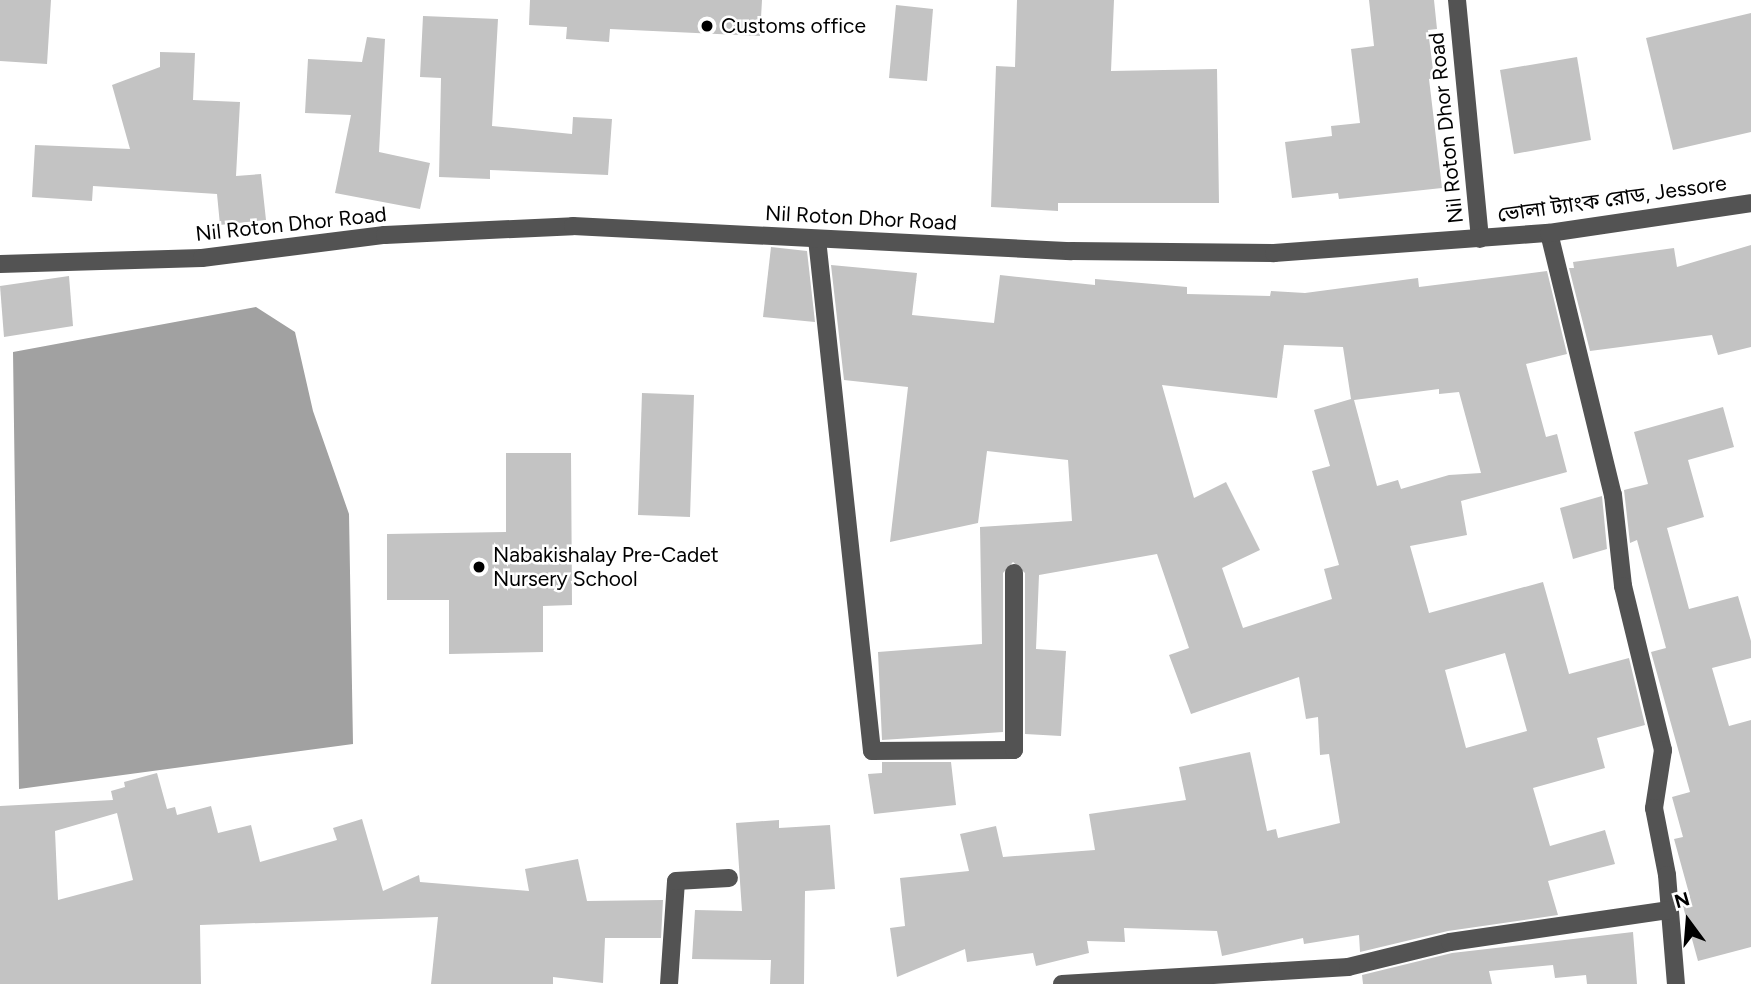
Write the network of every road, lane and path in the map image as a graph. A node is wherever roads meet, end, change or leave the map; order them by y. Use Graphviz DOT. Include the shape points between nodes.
graph roads {
  1 [pos="1457,0"];
  2 [pos="1751,203"];
  3 [pos="1549,233"];
  4 [pos="817,239"];
  5 [pos="1480,239"];
  6 [pos="0,264"];
  7 [pos="1014,572"];
  8 [pos="729,878"];
  9 [pos="1670,910"];
  10 [pos="1218,980"];
  11 [pos="669,984"];
  12 [pos="1062,984"];
  13 [pos="1675,984"];
  1 -- 5 [label="street, Nil Roton Dhor Road"];
  2 -- 3 [label="street, ভোলা ট্যাংক রোড, Jessore"];
  3 -- 5 [label="street, ভোলা ট্যাংক রোড, Jessore"];
  3 -- 9 [label="street" via="1613,495 1623,586 1664,750 1654,808"];
  4 -- 5 [label="street, Nil Roton Dhor Road" via="1071,251 1274,254"];
  4 -- 6 [label="street, Nil Roton Dhor Road" via="573,226 385,235 202,258"];
  4 -- 7 [label="street" via="872,751 1014,750"];
  8 -- 11 [label="street" via="676,881"];
  9 -- 10 [label="street" via="1450,942 1348,967"];
  9 -- 13 [label="street"];
  10 -- 12 [label="street"];
}
